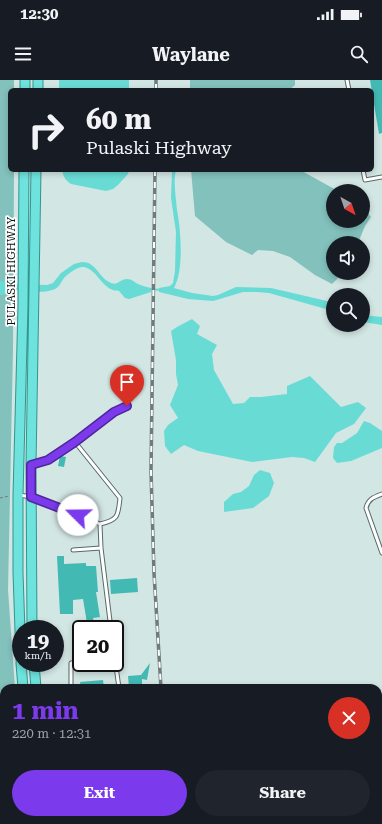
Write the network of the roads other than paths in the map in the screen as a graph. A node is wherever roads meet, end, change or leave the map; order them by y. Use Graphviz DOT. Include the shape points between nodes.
graph roads {
  1 [pos="24,172"];
  2 [pos="36,172"];
  3 [pos="363,172"];
  4 [pos="382,177"];
  5 [pos="127,406"];
  6 [pos="75,442"];
  7 [pos="31,465"];
  8 [pos="382,494"];
  9 [pos="18,495"];
  10 [pos="31,497"];
  11 [pos="100,524"];
  12 [pos="101,548"];
  13 [pos="73,550"];
  14 [pos="382,553"];
  15 [pos="20,620"];
  16 [pos="32,620"];
  17 [pos="110,620"];
  18 [pos="72,663"];
  19 [pos="22,672"];
  20 [pos="35,672"];
  21 [pos="117,672"];
  22 [pos="23,684"];
  23 [pos="36,684"];
  24 [pos="72,684"];
  25 [pos="118,684"];
  1 -- 9 [label="highway, PULASKI HIGHWAY"];
  2 -- 7 [label="highway, PULASKI HIGHWAY"];
  3 -- 4 [label="lane" via="365,180"];
  5 -- 6 [label="lane" via="114,412"];
  6 -- 7 [label="lane" via="48,460"];
  6 -- 11 [label="lane" via="120,498 118,514 111,521"];
  7 -- 10 [label="highway, PULASKI HIGHWAY"];
  8 -- 14 [label="lane" via="373,497 366,508"];
  9 -- 10 [label="lane"];
  9 -- 15 [label="highway, PULASKI HIGHWAY"];
  10 -- 11 [label="lane"];
  10 -- 16 [label="highway, PULASKI HIGHWAY"];
  11 -- 12 [label="lane"];
  12 -- 13 [label="lane"];
  12 -- 17 [label="lane"];
  18 -- 24 [label="lane"];
  19 -- 22 [label="highway, PULASKI HIGHWAY"];
  20 -- 23 [label="highway"];
  21 -- 25 [label="lane"];
}
